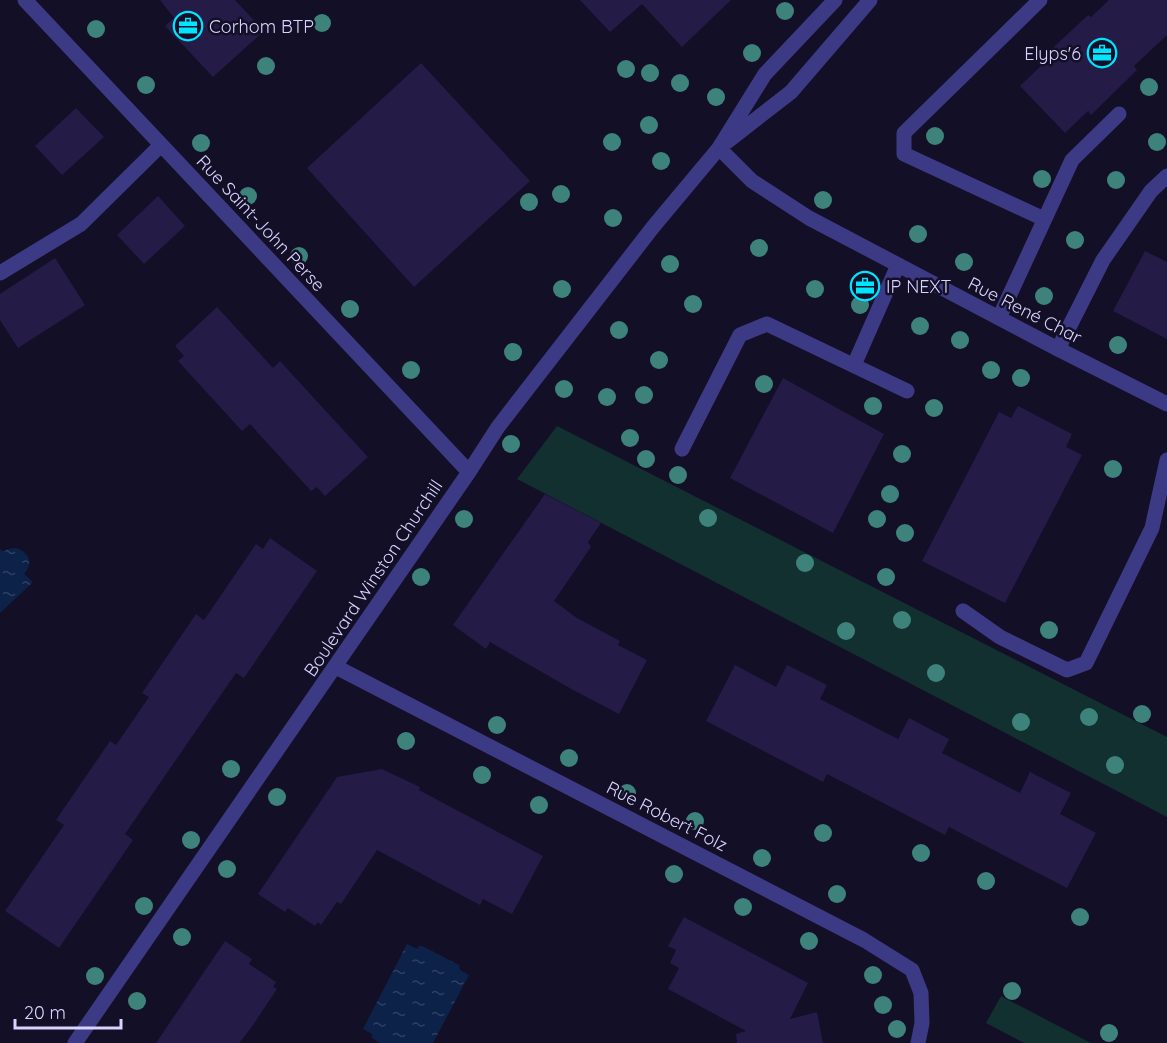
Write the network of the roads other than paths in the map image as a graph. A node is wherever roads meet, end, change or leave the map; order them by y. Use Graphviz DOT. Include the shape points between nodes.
graph roads {
  1 [pos="25,0"];
  2 [pos="835,0"];
  3 [pos="870,0"];
  4 [pos="1040,0"];
  5 [pos="1119,114"];
  6 [pos="161,145"];
  7 [pos="719,148"];
  8 [pos="1167,176"];
  9 [pos="1044,219"];
  10 [pos="898,265"];
  11 [pos="0,273"];
  12 [pos="999,318"];
  13 [pos="1058,349"];
  14 [pos="854,365"];
  15 [pos="907,391"];
  16 [pos="1167,404"];
  17 [pos="682,448"];
  18 [pos="1167,460"];
  19 [pos="470,472"];
  20 [pos="963,611"];
  21 [pos="336,667"];
  22 [pos="75,1043"];
  23 [pos="918,1043"];
  1 -- 6 [label="street, Rue Saint-John Perse"];
  2 -- 7 [label="street, Boulevard Winston Churchill" via="765,75"];
  3 -- 7 [label="street, Boulevard Winston Churchill" via="791,92"];
  4 -- 9 [label="street" via="904,133 904,154"];
  5 -- 9 [label="street" via="1072,160"];
  6 -- 11 [label="street" via="81,224"];
  6 -- 19 [label="street, Rue Saint-John Perse"];
  7 -- 10 [label="street, Rue René Char" via="762,189"];
  7 -- 19 [label="street, Boulevard Winston Churchill" via="498,427"];
  8 -- 13 [label="street" via="1151,191 1102,260"];
  9 -- 12 [label="street"];
  10 -- 12 [label="street, Rue René Char"];
  10 -- 14 [label="street"];
  12 -- 13 [label="street, Rue René Char"];
  13 -- 16 [label="street, Rue René Char"];
  14 -- 15 [label="street"];
  14 -- 17 [label="street" via="767,324 740,334"];
  18 -- 20 [label="street" via="1152,528 1086,663 1067,670 1000,637"];
  19 -- 21 [label="street, Boulevard Winston Churchill"];
  21 -- 22 [label="street, Boulevard Winston Churchill"];
  21 -- 23 [label="street, Rue Robert Folz" via="854,935 912,970 921,993"];
}
